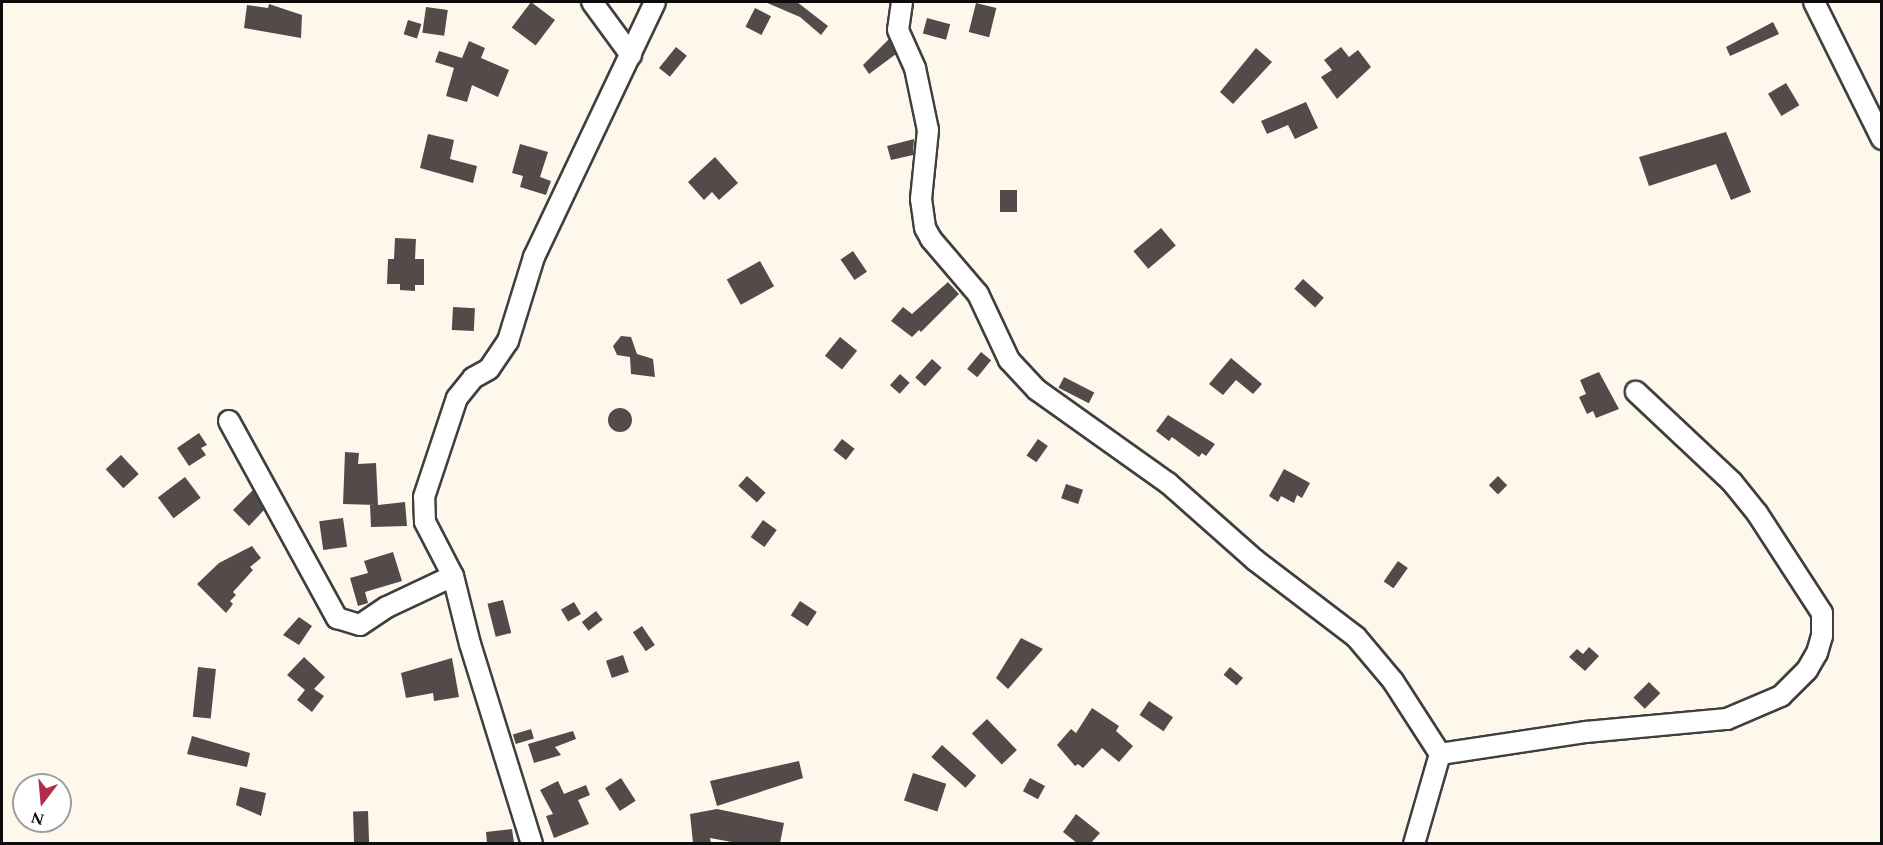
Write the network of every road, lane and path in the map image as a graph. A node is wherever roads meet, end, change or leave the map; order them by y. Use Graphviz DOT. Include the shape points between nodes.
graph roads {
  1 [pos="592,2"];
  2 [pos="655,2"];
  3 [pos="902,2"];
  4 [pos="1814,2"];
  5 [pos="631,55"];
  6 [pos="1881,139"];
  7 [pos="1636,392"];
  8 [pos="229,421"];
  9 [pos="453,576"];
  10 [pos="1440,754"];
  11 [pos="532,843"];
  12 [pos="1414,843"];
  1 -- 5 [label="street"];
  2 -- 5 [label="street"];
  3 -- 10 [label="street" via="898,30 915,68 928,130 921,199 925,228 978,294 1009,360 1037,390 1168,483 1255,560 1356,637 1393,681"];
  4 -- 6 [label="street"];
  5 -- 9 [label="street" via="603,105 534,257 507,341 489,369 473,378 456,398 433,463 424,497 425,522"];
  7 -- 10 [label="street" via="1732,482 1757,513 1822,613 1822,636 1807,670 1781,696 1727,719 1586,732"];
  8 -- 9 [label="street" via="337,618 360,625 387,607"];
  9 -- 11 [label="street"];
  10 -- 12 [label="street"];
}
